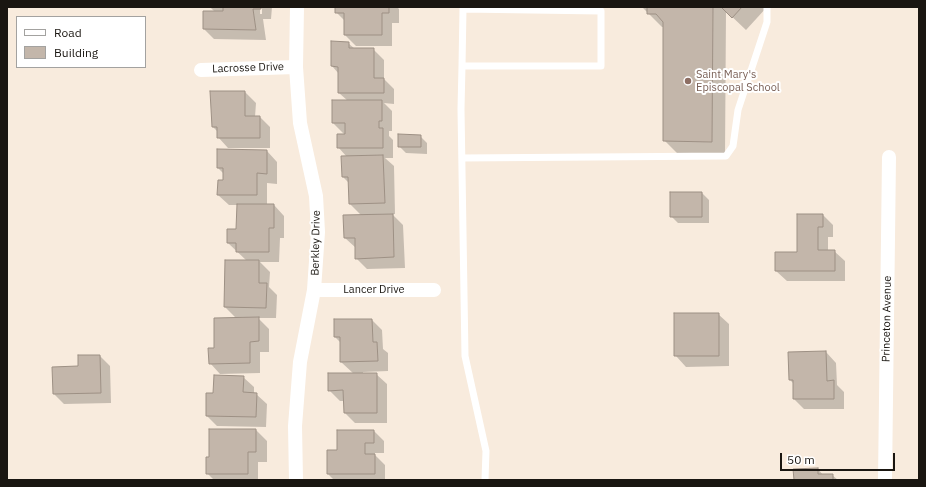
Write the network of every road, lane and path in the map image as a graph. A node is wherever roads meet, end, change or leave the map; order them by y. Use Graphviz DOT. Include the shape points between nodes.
graph roads {
  1 [pos="297,7"];
  2 [pos="767,7"];
  3 [pos="463,8"];
  4 [pos="462,66"];
  5 [pos="296,67"];
  6 [pos="201,70"];
  7 [pos="889,157"];
  8 [pos="462,158"];
  9 [pos="314,290"];
  10 [pos="434,290"];
  11 [pos="296,480"];
  12 [pos="486,480"];
  13 [pos="885,480"];
  1 -- 5 [label="street, Berkley Drive"];
  2 -- 8 [label="lane" via="767,22 738,110 733,146 726,156"];
  3 -- 4 [label="lane"];
  3 -- 4 [label="lane" via="601,11 601,66"];
  4 -- 8 [label="lane"];
  5 -- 6 [label="street, Lacrosse Drive"];
  5 -- 9 [label="street, Berkley Drive" via="300,123 316,196 318,232"];
  7 -- 13 [label="street, Princeton Avenue"];
  8 -- 12 [label="lane" via="462,299 465,356 486,451"];
  9 -- 10 [label="street, Lancer Drive"];
  9 -- 11 [label="street, Berkley Drive" via="300,362 295,426"];
}
